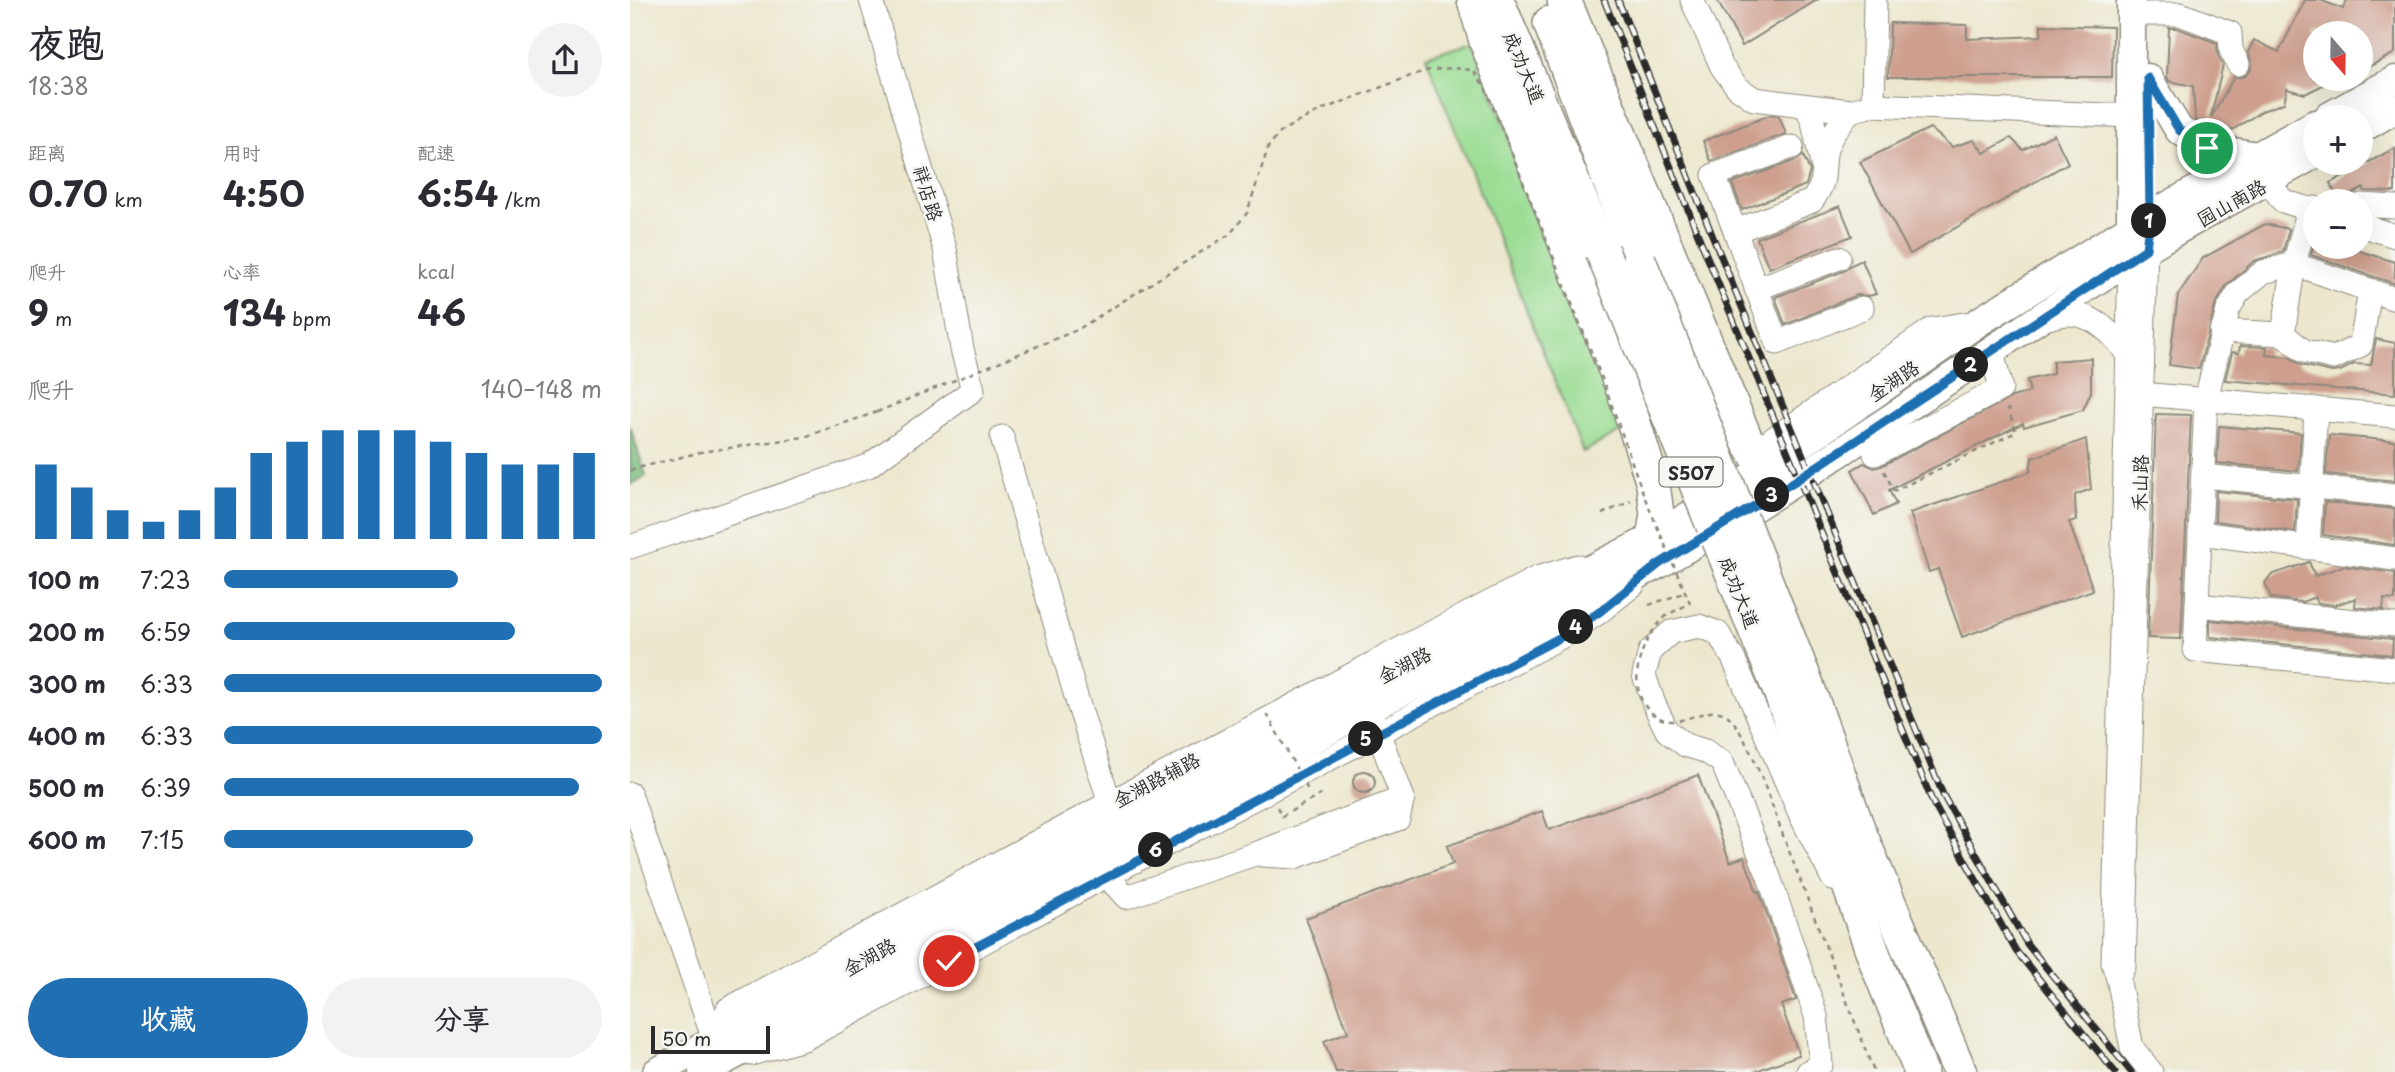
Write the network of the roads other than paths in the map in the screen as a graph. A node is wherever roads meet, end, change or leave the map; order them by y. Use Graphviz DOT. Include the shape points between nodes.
graph roads {
  1 [pos="871,0"];
  2 [pos="1474,0"];
  3 [pos="1497,0"];
  4 [pos="1541,0"];
  5 [pos="1563,0"];
  6 [pos="1692,0"];
  7 [pos="1875,0"];
  8 [pos="2142,5"];
  9 [pos="2238,64"];
  10 [pos="2148,78"];
  11 [pos="2395,80"];
  12 [pos="1873,105"];
  13 [pos="2350,105"];
  14 [pos="1806,106"];
  15 [pos="2395,109"];
  16 [pos="1850,111"];
  17 [pos="2132,116"];
  18 [pos="2373,122"];
  19 [pos="2303,134"];
  20 [pos="1792,147"];
  21 [pos="2303,157"];
  22 [pos="2263,168"];
  23 [pos="1825,174"];
  24 [pos="2303,206"];
  25 [pos="2373,206"];
  26 [pos="2395,207"];
  27 [pos="2373,229"];
  28 [pos="1736,231"];
  29 [pos="2395,236"];
  30 [pos="2139,238"];
  31 [pos="2303,238"];
  32 [pos="1839,258"];
  33 [pos="2294,264"];
  34 [pos="1756,289"];
  35 [pos="2370,290"];
  36 [pos="2395,299"];
  37 [pos="1862,308"];
  38 [pos="2038,321"];
  39 [pos="2221,331"];
  40 [pos="2283,334"];
  41 [pos="1992,351"];
  42 [pos="2128,355"];
  43 [pos="2141,394"];
  44 [pos="2206,399"];
  45 [pos="2316,409"];
  46 [pos="2395,416"];
  47 [pos="1002,437"];
  48 [pos="1875,454"];
  49 [pos="1760,461"];
  50 [pos="2203,476"];
  51 [pos="2310,487"];
  52 [pos="2395,495"];
  53 [pos="2200,533"];
  54 [pos="630,547"];
  55 [pos="2308,548"];
  56 [pos="1645,552"];
  57 [pos="2395,559"];
  58 [pos="2197,606"];
  59 [pos="2395,625"];
  60 [pos="2395,668"];
  61 [pos="1794,688"];
  62 [pos="1374,720"];
  63 [pos="630,794"];
  64 [pos="1110,803"];
  65 [pos="1099,868"];
  66 [pos="1878,967"];
  67 [pos="2119,969"];
  68 [pos="715,1062"];
  69 [pos="657,1072"];
  70 [pos="1808,1072"];
  71 [pos="1921,1072"];
  72 [pos="1960,1072"];
  73 [pos="2151,1072"];
  1 -- 54 [label="street, 祥店路" via="945,249 973,390 868,466"];
  2 -- 56 [label="highway" via="1626,398 1653,484 1657,514"];
  3 -- 61 [label="highway, 成功大道 / S507, bridge"];
  4 -- 61 [label="highway, 成功大道 / S507, bridge"];
  5 -- 49 [label="highway" via="1745,437"];
  6 -- 14 [label="street" via="1722,67 1737,87 1754,99"];
  7 -- 12 [label="street"];
  8 -- 9 [label="street" via="2230,33"];
  8 -- 10 [label="main road, 禾山路"];
  8 -- 17 [label="main road, 禾山路"];
  10 -- 22 [label="main road" via="2179,130 2207,148"];
  10 -- 30 [label="main road, 禾山路"];
  11 -- 13 [label="main road"];
  12 -- 16 [label="street"];
  12 -- 17 [label="street"];
  14 -- 16 [label="street"];
  14 -- 23 [label="street"];
  15 -- 18 [label="main road"];
  16 -- 23 [label="street" via="1831,138"];
  17 -- 30 [label="main road, 禾山路"];
  19 -- 22 [label="main road, 园山南路"];
  20 -- 28 [label="street" via="1714,175"];
  21 -- 22 [label="main road, 园山南路"];
  22 -- 24 [label="street" via="2283,201"];
  22 -- 30 [label="main road, 园山南路"];
  23 -- 28 [label="street" via="1812,201"];
  25 -- 26 [label="street"];
  27 -- 29 [label="street"];
  28 -- 34 [label="street"];
  30 -- 38 [label="main road, 金湖路"];
  30 -- 42 [label="street, 禾山路"];
  30 -- 43 [label="street, 禾山路"];
  30 -- 49 [label="main road, 金湖路" via="1980,321"];
  31 -- 33 [label="street"];
  32 -- 34 [label="street"];
  33 -- 35 [label="street"];
  33 -- 39 [label="street" via="2263,272 2238,293"];
  33 -- 40 [label="street"];
  34 -- 37 [label="street" via="1777,343"];
  35 -- 36 [label="street"];
  35 -- 40 [label="street" via="2361,345 2334,358 2319,356 2304,351"];
  38 -- 41 [label="main road, 金湖路"];
  38 -- 42 [label="street" via="2070,313 2097,323"];
  39 -- 40 [label="street"];
  39 -- 44 [label="street"];
  41 -- 48 [label="street" via="2001,389"];
  41 -- 56 [label="main road, 金湖路" via="1795,481"];
  42 -- 67 [label="street, 禾山路"];
  43 -- 44 [label="street"];
  43 -- 67 [label="street, 禾山路"];
  44 -- 45 [label="street"];
  44 -- 50 [label="street"];
  45 -- 46 [label="street"];
  45 -- 51 [label="street"];
  47 -- 64 [label="street"];
  49 -- 56 [label="main road, 金湖路"];
  50 -- 51 [label="street"];
  50 -- 53 [label="street"];
  51 -- 52 [label="street"];
  51 -- 55 [label="street"];
  53 -- 55 [label="street"];
  53 -- 58 [label="street"];
  55 -- 57 [label="street"];
  56 -- 62 [label="main road, 金湖路"];
  56 -- 64 [label="street, 金湖路辅路" via="1537,578"];
  56 -- 68 [label="main road, 金湖路" via="1376,678"];
  58 -- 59 [label="street"];
  58 -- 60 [label="street" via="2195,650"];
  61 -- 66 [label="highway, 成功大道 / S507"];
  61 -- 72 [label="highway, 成功大道 / S507"];
  62 -- 65 [label="main road, 金湖路"];
  62 -- 65 [label="street" via="1400,791 1255,854 1126,897"];
  63 -- 68 [label="street"];
  64 -- 68 [label="street, 金湖路辅路" via="728,1009"];
  65 -- 68 [label="main road, 金湖路"];
  66 -- 70 [label="street" via="1801,816 1718,633 1699,626 1671,632 1650,651 1644,675 1667,731 1722,762 1769,877 1816,1016 1821,1064"];
  66 -- 71 [label="highway, 成功大道 / S507"];
  67 -- 73 [label="street" via="2132,1048"];
  68 -- 69 [label="main road, 金湖路"];
}
